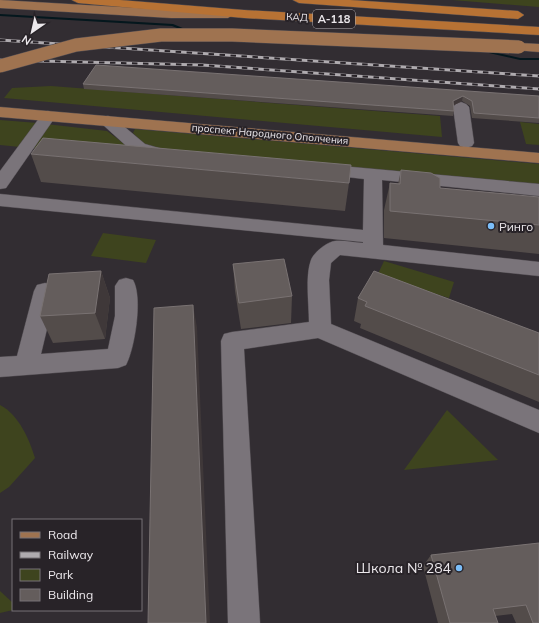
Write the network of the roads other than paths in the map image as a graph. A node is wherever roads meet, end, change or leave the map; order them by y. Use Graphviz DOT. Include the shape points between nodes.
graph roads {
  1 [pos="78,0"];
  2 [pos="299,0"];
  3 [pos="367,0"];
  4 [pos="0,4"];
  5 [pos="450,10"];
  6 [pos="244,14"];
  7 [pos="532,16"];
  8 [pos="539,31"];
  9 [pos="539,48"];
  10 [pos="0,66"];
  11 [pos="0,104"];
  12 [pos="461,108"];
  13 [pos="0,112"];
  14 [pos="48,116"];
  15 [pos="108,121"];
  16 [pos="466,142"];
  17 [pos="539,149"];
  18 [pos="183,157"];
  19 [pos="539,158"];
  20 [pos="302,168"];
  21 [pos="373,174"];
  22 [pos="430,180"];
  23 [pos="0,184"];
  24 [pos="539,190"];
  25 [pos="432,198"];
  26 [pos="0,200"];
  27 [pos="373,244"];
  28 [pos="539,268"];
  29 [pos="126,286"];
  30 [pos="45,291"];
  31 [pos="320,329"];
  32 [pos="27,365"];
  33 [pos="0,367"];
  34 [pos="539,422"];
  35 [pos="244,623"];
  1 -- 6 [label="highway, КАД / А-118"];
  2 -- 5 [label="highway, КАД / А-118"];
  3 -- 5 [label="highway"];
  4 -- 6 [label="main road" via="171,14"];
  5 -- 7 [label="highway, КАД / А-118"];
  6 -- 8 [label="highway, КАД / А-118"];
  9 -- 10 [label="main road, bridge" via="161,34 82,44"];
  11 -- 16 [label="main road, проспект Народного Ополчения"];
  12 -- 16 [label="street"];
  13 -- 14 [label="main road, проспект Народного Ополчения"];
  14 -- 15 [label="main road, проспект Народного Ополчения"];
  14 -- 23 [label="street"];
  15 -- 18 [label="street" via="139,148 159,155"];
  15 -- 19 [label="main road, проспект Народного Ополчения"];
  16 -- 17 [label="main road, проспект Народного Ополчения"];
  20 -- 21 [label="street"];
  21 -- 22 [label="street"];
  21 -- 27 [label="street"];
  22 -- 24 [label="street"];
  22 -- 25 [label="street"];
  26 -- 27 [label="street"];
  27 -- 28 [label="street"];
  27 -- 31 [label="street" via="336,248 321,260"];
  29 -- 32 [label="street" via="126,316 118,358"];
  30 -- 32 [label="street"];
  31 -- 34 [label="street"];
  31 -- 35 [label="street" via="232,341"];
  32 -- 33 [label="street"];
}
